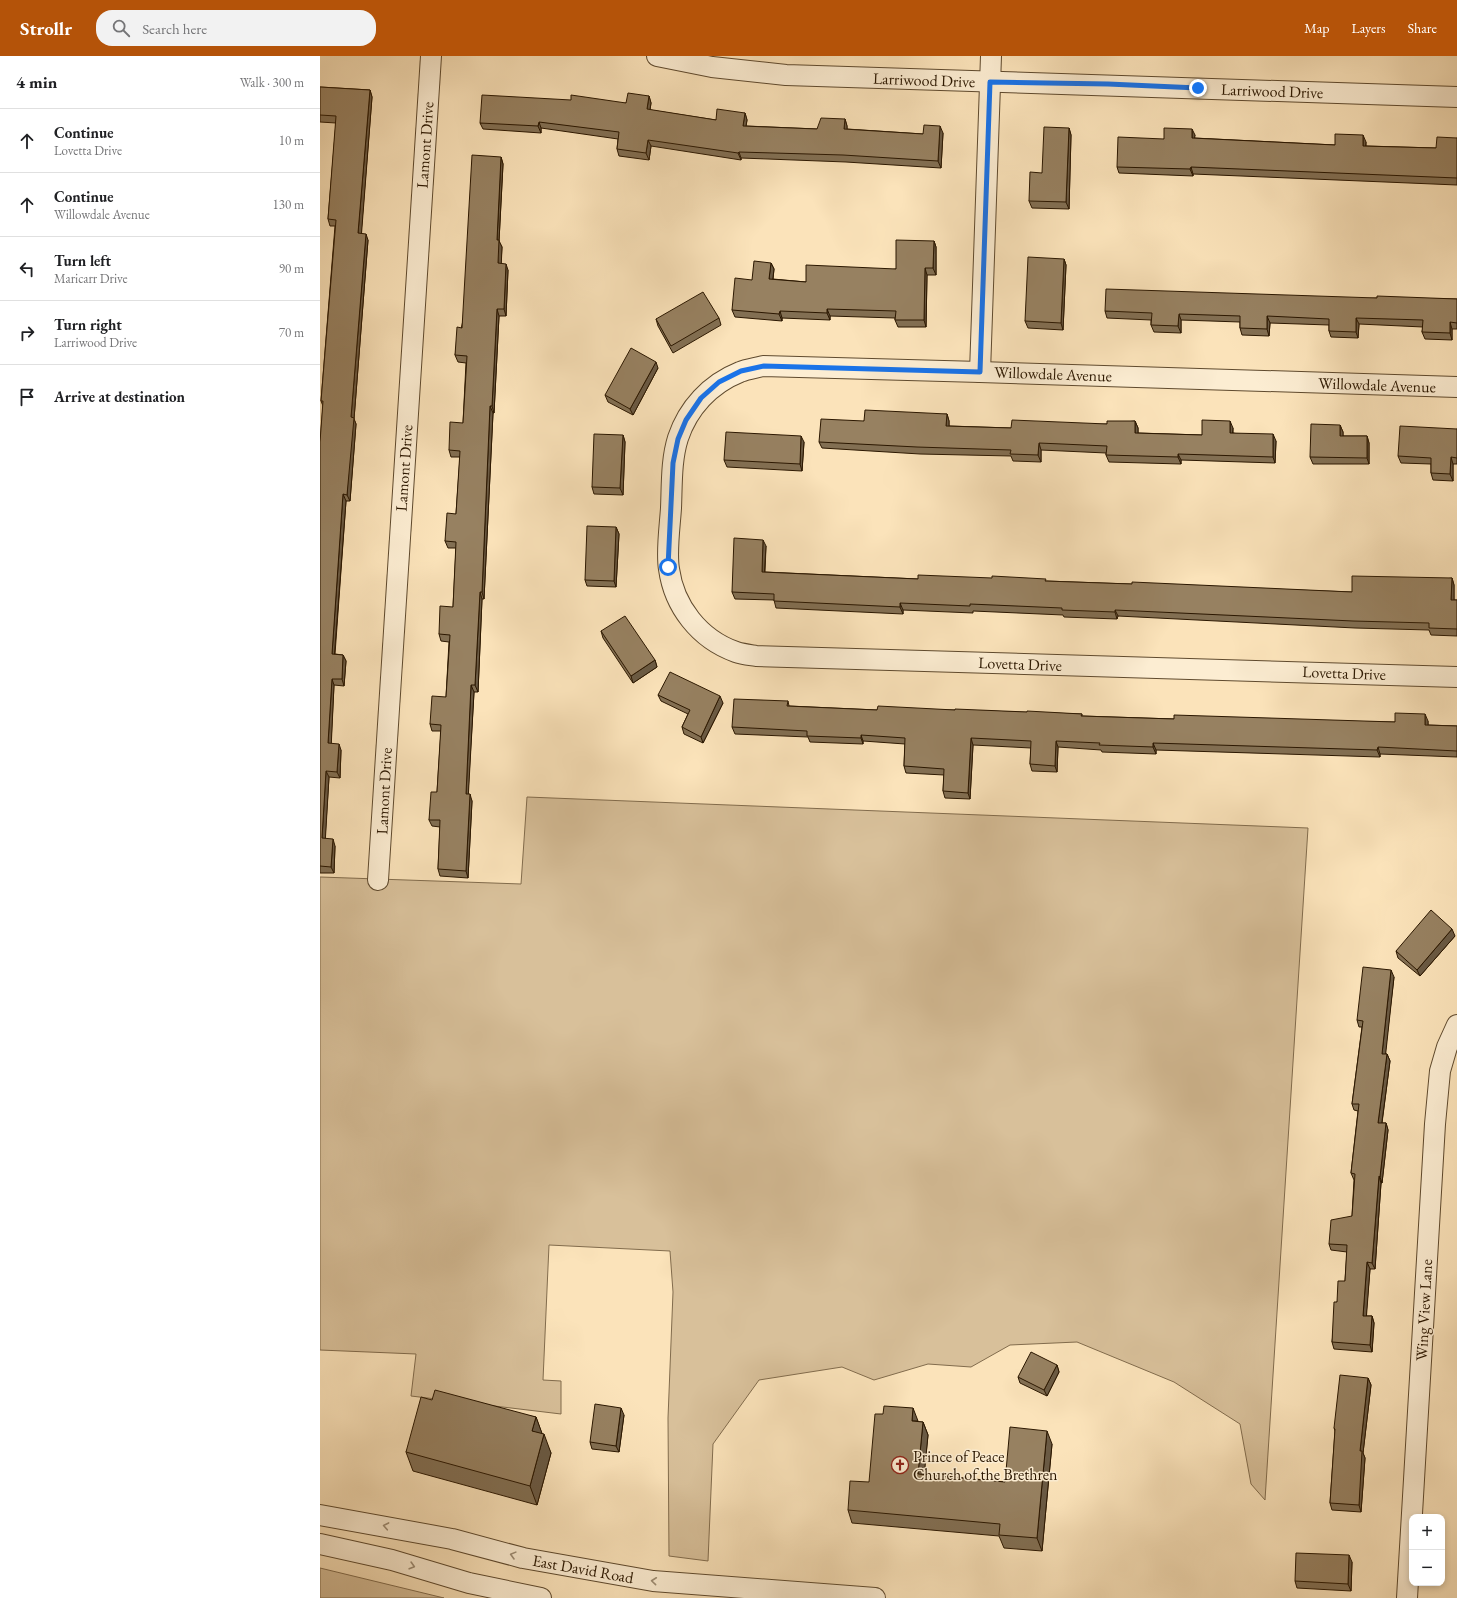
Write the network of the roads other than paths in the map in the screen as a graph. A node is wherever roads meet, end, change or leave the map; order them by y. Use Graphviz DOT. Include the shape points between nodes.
graph roads {
  1 [pos="431,56"];
  2 [pos="657,56"];
  3 [pos="991,56"];
  4 [pos="990,82"];
  5 [pos="1457,97"];
  6 [pos="980,372"];
  7 [pos="1457,387"];
  8 [pos="670,530"];
  9 [pos="1457,677"];
  10 [pos="378,880"];
  11 [pos="1457,1025"];
  12 [pos="320,1515"];
  13 [pos="320,1544"];
  14 [pos="684,1584"];
  15 [pos="834,1596"];
  16 [pos="541,1598"];
  17 [pos="720,1598"];
  18 [pos="875,1598"];
  19 [pos="1407,1598"];
  1 -- 10 [label="street, Lamont Drive"];
  2 -- 4 [label="street, Larriwood Drive" via="712,67 786,75"];
  3 -- 4 [label="street"];
  4 -- 5 [label="street, Larriwood Drive"];
  4 -- 6 [label="street"];
  6 -- 7 [label="street, Willowdale Avenue"];
  6 -- 8 [label="street, Willowdale Avenue" via="764,366 741,371 719,382 701,398 686,420 678,439 673,463"];
  8 -- 9 [label="street, Lovetta Drive" via="668,567 673,590 683,611 700,631 718,644 736,652 756,656"];
  11 -- 19 [label="street, Wing View Lane" via="1447,1046 1440,1071 1435,1124"];
  14 -- 12 [label="street, East David Road, one-way" via="653,1582 523,1558 452,1539"];
  13 -- 16 [label="street, one-way"];
  14 -- 15 [label="street, East David Road"];
  14 -- 17 [label="street"];
  15 -- 18 [label="street, East David Road"];
}
